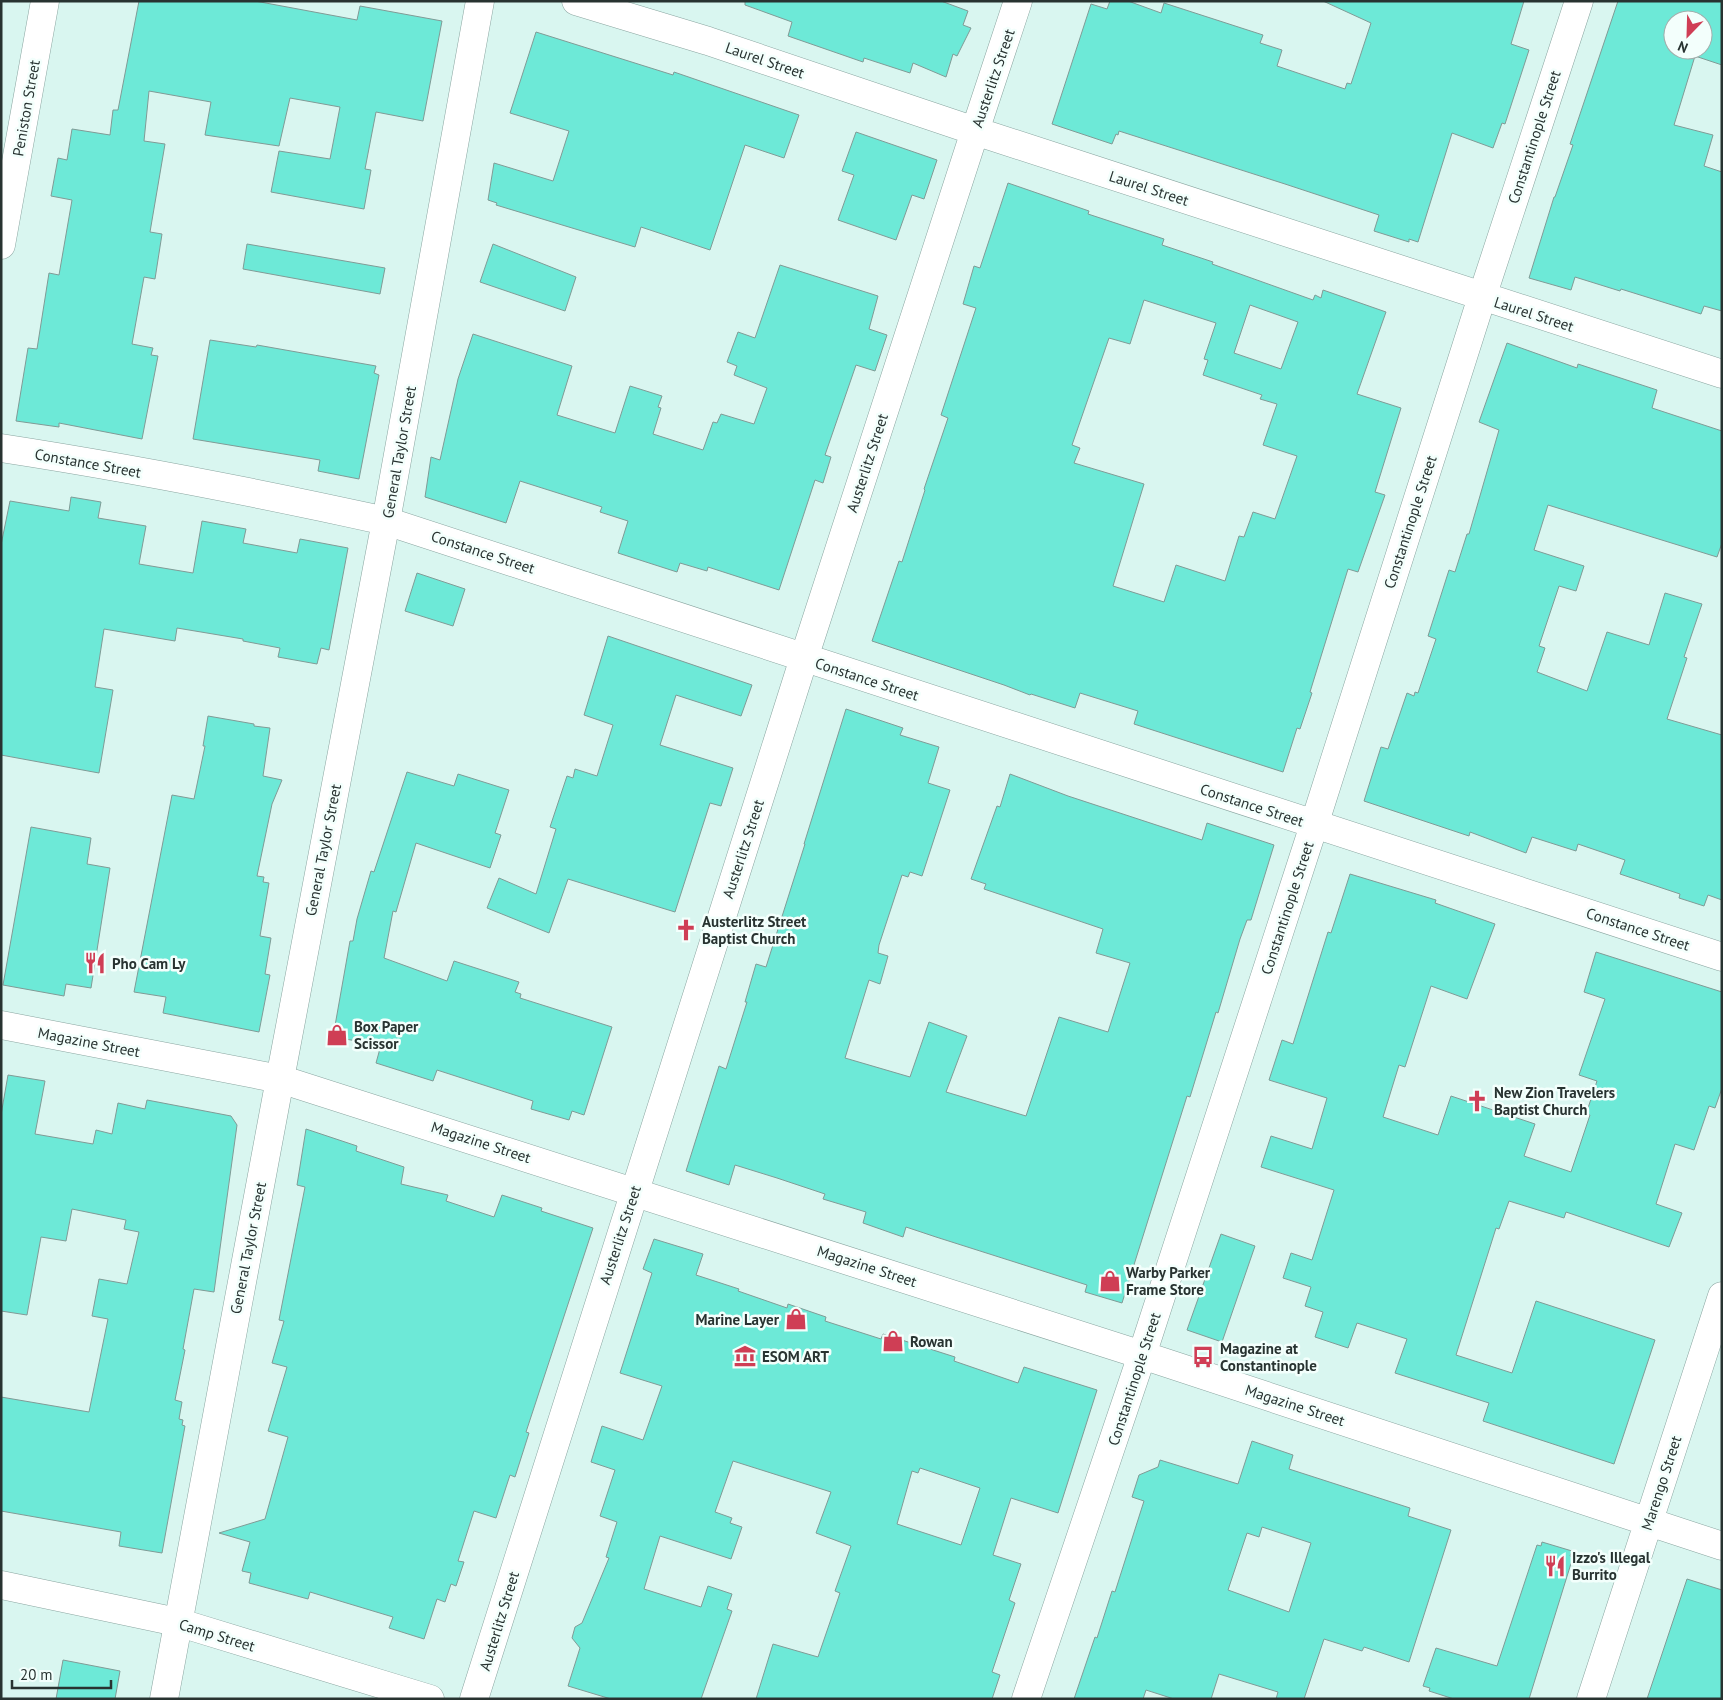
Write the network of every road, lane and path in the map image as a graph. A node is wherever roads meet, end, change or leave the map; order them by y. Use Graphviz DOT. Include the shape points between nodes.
graph roads {
  1 [pos="45,1"];
  2 [pos="480,1"];
  3 [pos="576,1"];
  4 [pos="1018,1"];
  5 [pos="1579,1"];
  6 [pos="975,131"];
  7 [pos="1,245"];
  8 [pos="1482,297"];
  9 [pos="1722,374"];
  10 [pos="1,448"];
  11 [pos="386,521"];
  12 [pos="804,658"];
  13 [pos="1314,825"];
  14 [pos="1722,957"];
  15 [pos="1,1026"];
  16 [pos="280,1079"];
  17 [pos="634,1191"];
  18 [pos="1722,1296"];
  19 [pos="1142,1355"];
  20 [pos="1648,1521"];
  21 [pos="1722,1546"];
  22 [pos="1,1585"];
  23 [pos="177,1622"];
  24 [pos="164,1699"];
  25 [pos="430,1699"];
  26 [pos="474,1699"];
  27 [pos="1026,1699"];
  28 [pos="1591,1699"];
  1 -- 7 [label="street, Peniston Street"];
  2 -- 11 [label="street, General Taylor Street"];
  3 -- 6 [label="street, Laurel Street" via="708,41"];
  4 -- 6 [label="street, Austerlitz Street"];
  5 -- 8 [label="street, Constantinople Street"];
  6 -- 8 [label="street, Laurel Street"];
  6 -- 12 [label="street, Austerlitz Street"];
  8 -- 9 [label="street, Laurel Street"];
  8 -- 13 [label="street, Constantinople Street"];
  10 -- 11 [label="street, Constance Street" via="255,492"];
  11 -- 12 [label="street, Constance Street"];
  11 -- 16 [label="street, General Taylor Street"];
  12 -- 13 [label="street, Constance Street"];
  12 -- 17 [label="street, Austerlitz Street"];
  13 -- 14 [label="street, Constance Street"];
  13 -- 19 [label="street, Constantinople Street"];
  15 -- 16 [label="street, Magazine Street"];
  16 -- 17 [label="street, Magazine Street"];
  16 -- 23 [label="street, General Taylor Street"];
  17 -- 19 [label="street, Magazine Street"];
  17 -- 26 [label="street, Austerlitz Street"];
  18 -- 20 [label="street, Marengo Street"];
  19 -- 20 [label="street, Magazine Street"];
  19 -- 27 [label="street, Constantinople Street"];
  20 -- 21 [label="street, Magazine Street"];
  20 -- 28 [label="street, Marengo Street"];
  22 -- 23 [label="street, Camp Street"];
  23 -- 24 [label="street, General Taylor Street"];
  23 -- 25 [label="street, Camp Street"];
}
